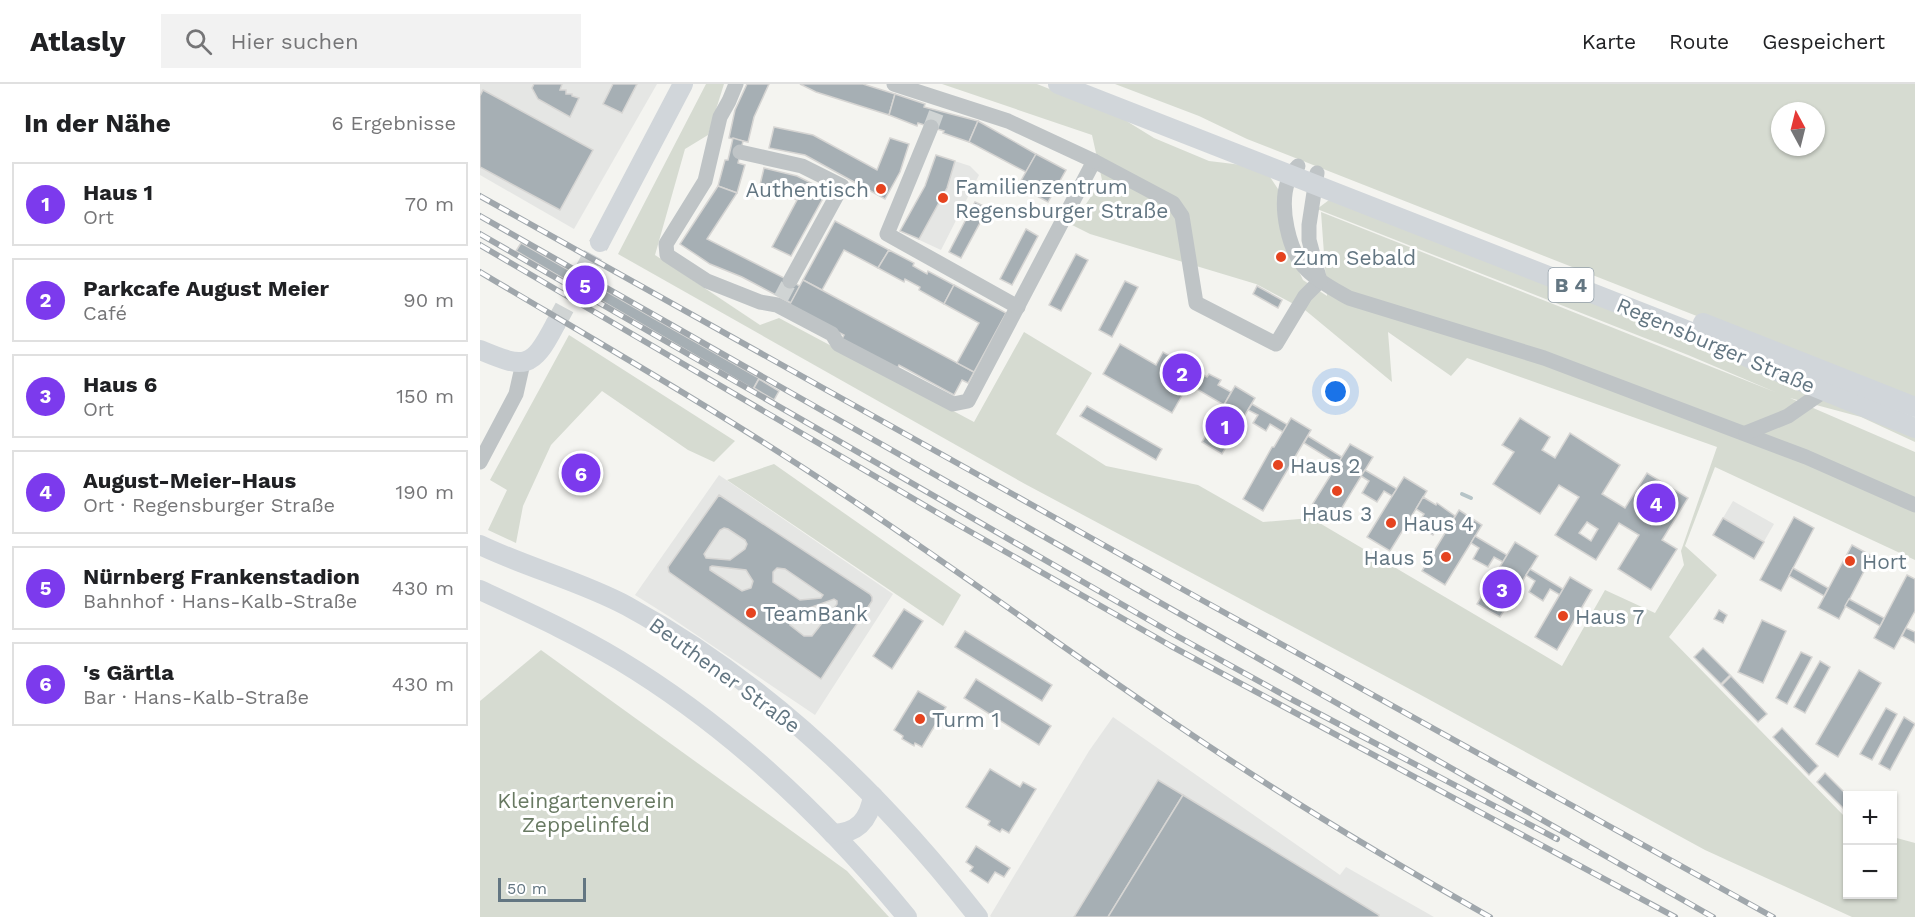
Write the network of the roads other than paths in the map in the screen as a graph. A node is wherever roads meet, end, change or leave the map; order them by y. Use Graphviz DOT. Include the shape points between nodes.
graph roads {
  1 [pos="683,84"];
  2 [pos="736,84"];
  3 [pos="894,84"];
  4 [pos="1058,84"];
  5 [pos="1088,84"];
  6 [pos="931,127"];
  7 [pos="714,146"];
  8 [pos="1094,161"];
  9 [pos="1294,170"];
  10 [pos="1316,179"];
  11 [pos="600,242"];
  12 [pos="790,281"];
  13 [pos="1320,281"];
  14 [pos="1018,307"];
  15 [pos="555,324"];
  16 [pos="480,351"];
  17 [pos="523,363"];
  18 [pos="1848,379"];
  19 [pos="1824,391"];
  20 [pos="1915,407"];
  21 [pos="1915,428"];
  22 [pos="1746,433"];
  23 [pos="480,462"];
  24 [pos="1915,505"];
  25 [pos="481,546"];
  26 [pos="480,590"];
  27 [pos="873,796"];
  28 [pos="833,834"];
  29 [pos="906,917"];
  30 [pos="978,917"];
  1 -- 11 [label="main road"];
  2 -- 7 [label="street" via="720,117"];
  3 -- 8 [label="street" via="939,105 1008,121"];
  4 -- 9 [label="main road, Regensburger Straße / B 4"];
  5 -- 9 [label="main road, B 4"];
  6 -- 14 [label="street" via="887,234"];
  7 -- 12 [label="street" via="802,166 842,186"];
  7 -- 14 [label="street" via="705,181 666,244 667,255 707,281 760,302 779,301 832,334 838,344 953,404 968,401"];
  8 -- 13 [label="street" via="1173,203 1182,216 1196,303 1242,329 1276,345 1305,296"];
  8 -- 14 [label="street"];
  9 -- 10 [label="main road, Regensburger Straße / B 4"];
  9 -- 13 [label="street" via="1286,196 1288,235 1305,268"];
  10 -- 13 [label="street" via="1309,232"];
  10 -- 18 [label="main road, Regensburger Straße / B 4"];
  10 -- 19 [label="main road, Regensburger Straße / B 4" via="1704,337"];
  13 -- 22 [label="street" via="1349,298 1544,358"];
  15 -- 17 [label="main road" via="534,358"];
  16 -- 17 [label="main road"];
  17 -- 23 [label="street" via="516,394"];
  18 -- 19 [label="main road"];
  18 -- 20 [label="main road, Regensburger Straße / B 4"];
  19 -- 21 [label="main road, Regensburger Straße / B 4"];
  19 -- 22 [label="street" via="1788,416"];
  22 -- 24 [label="street"];
  25 -- 27 [label="main road, Beuthener Straße" via="609,597 681,639 759,694"];
  26 -- 28 [label="main road" via="583,640 652,681 762,765"];
  27 -- 28 [label="main road" via="867,817 857,829"];
  27 -- 30 [label="main road, Beuthener Straße"];
  28 -- 29 [label="main road"];
}
